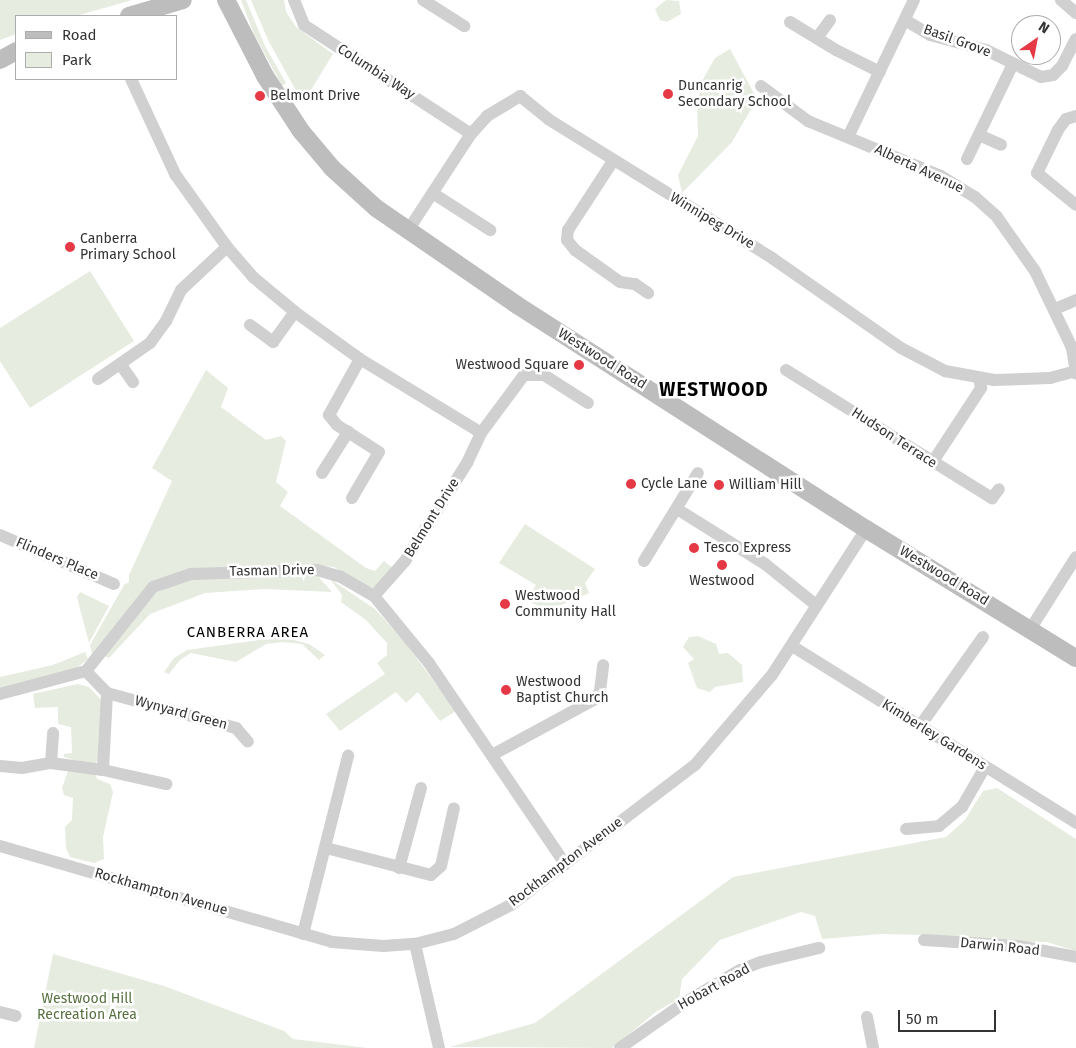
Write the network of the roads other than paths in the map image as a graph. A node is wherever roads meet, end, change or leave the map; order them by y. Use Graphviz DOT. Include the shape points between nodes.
graph roads {
  1 [pos="183,0"];
  2 [pos="226,0"];
  3 [pos="294,0"];
  4 [pos="423,0"];
  5 [pos="914,0"];
  6 [pos="1061,0"];
  7 [pos="1076,13"];
  8 [pos="132,15"];
  9 [pos="830,20"];
  10 [pos="905,20"];
  11 [pos="790,22"];
  12 [pos="464,26"];
  13 [pos="817,38"];
  14 [pos="1076,39"];
  15 [pos="15,52"];
  16 [pos="0,60"];
  17 [pos="1011,63"];
  18 [pos="1013,65"];
  19 [pos="1015,65"];
  20 [pos="880,72"];
  21 [pos="131,80"];
  22 [pos="761,86"];
  23 [pos="1076,116"];
  24 [pos="471,134"];
  25 [pos="979,135"];
  26 [pos="848,137"];
  27 [pos="1001,145"];
  28 [pos="967,159"];
  29 [pos="614,161"];
  30 [pos="434,194"];
  31 [pos="1076,205"];
  32 [pos="490,230"];
  33 [pos="407,232"];
  34 [pos="227,246"];
  35 [pos="648,293"];
  36 [pos="1076,300"];
  37 [pos="1055,310"];
  38 [pos="295,312"];
  39 [pos="250,325"];
  40 [pos="360,359"];
  41 [pos="121,365"];
  42 [pos="786,370"];
  43 [pos="1076,372"];
  44 [pos="979,378"];
  45 [pos="98,379"];
  46 [pos="133,382"];
  47 [pos="588,403"];
  48 [pos="348,432"];
  49 [pos="481,433"];
  50 [pos="932,463"];
  51 [pos="322,473"];
  52 [pos="698,473"];
  53 [pos="999,489"];
  54 [pos="352,498"];
  55 [pos="677,509"];
  56 [pos="866,530"];
  57 [pos="0,535"];
  58 [pos="1076,557"];
  59 [pos="644,561"];
  60 [pos="114,584"];
  61 [pos="374,596"];
  62 [pos="816,605"];
  63 [pos="1031,628"];
  64 [pos="982,637"];
  65 [pos="792,646"];
  66 [pos="1076,658"];
  67 [pos="603,665"];
  68 [pos="86,671"];
  69 [pos="108,693"];
  70 [pos="0,694"];
  71 [pos="920,726"];
  72 [pos="53,733"];
  73 [pos="248,742"];
  74 [pos="492,755"];
  75 [pos="348,756"];
  76 [pos="51,763"];
  77 [pos="0,766"];
  78 [pos="985,768"];
  79 [pos="103,770"];
  80 [pos="166,784"];
  81 [pos="421,788"];
  82 [pos="454,808"];
  83 [pos="1076,823"];
  84 [pos="906,829"];
  85 [pos="0,846"];
  86 [pos="326,848"];
  87 [pos="565,864"];
  88 [pos="398,868"];
  89 [pos="303,934"];
  90 [pos="924,940"];
  91 [pos="415,944"];
  92 [pos="819,948"];
  93 [pos="1076,957"];
  94 [pos="0,1012"];
  95 [pos="16,1016"];
  96 [pos="867,1018"];
  97 [pos="439,1048"];
  98 [pos="620,1048"];
  99 [pos="873,1048"];
  1 -- 8 [label="street"];
  2 -- 33 [label="street, Westwood Road" via="265,76 315,149 354,189"];
  3 -- 24 [label="street, Columbia Way" via="304,25"];
  4 -- 12 [label="street"];
  5 -- 10 [label="street, Basil Grove"];
  6 -- 7 [label="street"];
  9 -- 13 [label="street"];
  10 -- 17 [label="street, Basil Grove" via="930,34 986,50"];
  10 -- 20 [label="street, Basil Grove"];
  11 -- 13 [label="street"];
  13 -- 20 [label="street"];
  14 -- 19 [label="street, Basil Grove" via="1062,66 1053,75 1041,77"];
  15 -- 16 [label="street"];
  18 -- 25 [label="street"];
  20 -- 26 [label="street, Basil Grove"];
  21 -- 34 [label="street" via="167,160"];
  22 -- 26 [label="street, Alberta Avenue" via="808,121"];
  23 -- 31 [label="street" via="1066,119 1058,130 1037,173"];
  24 -- 29 [label="street, Winnipeg Drive" via="486,116 520,96 548,119"];
  24 -- 30 [label="street, Winnipeg Drive"];
  25 -- 27 [label="street"];
  25 -- 28 [label="street"];
  26 -- 37 [label="street, Alberta Avenue" via="941,176 975,197 1010,235 1035,271"];
  29 -- 35 [label="street" via="568,230 567,240 575,250 620,282 635,284"];
  29 -- 44 [label="street, Winnipeg Drive" via="772,258 901,348 945,371"];
  30 -- 32 [label="street"];
  30 -- 33 [label="street, Winnipeg Drive"];
  33 -- 56 [label="street, Westwood Road"];
  34 -- 38 [label="street" via="253,277"];
  34 -- 41 [label="street" via="181,290 166,321 150,343"];
  36 -- 37 [label="street"];
  37 -- 43 [label="street, Alberta Avenue" via="1072,348"];
  38 -- 39 [label="street" via="273,342"];
  38 -- 40 [label="street"];
  40 -- 48 [label="street" via="329,415"];
  40 -- 49 [label="street"];
  41 -- 45 [label="street"];
  41 -- 46 [label="street"];
  42 -- 50 [label="street, Hudson Terrace"];
  43 -- 44 [label="street, Winnipeg Drive" via="1050,378"];
  44 -- 50 [label="street" via="980,388"];
  47 -- 49 [label="street, Belmont Drive" via="544,375 524,375"];
  48 -- 51 [label="street"];
  48 -- 54 [label="street" via="379,452"];
  49 -- 61 [label="street, Belmont Drive" via="467,463 405,560"];
  50 -- 53 [label="street, Hudson Terrace" via="992,498"];
  52 -- 55 [label="street"];
  55 -- 59 [label="street"];
  55 -- 62 [label="street" via="765,564"];
  56 -- 62 [label="street, Rockhampton Avenue"];
  56 -- 63 [label="street, Westwood Road"];
  57 -- 60 [label="street, Flinders Place"];
  58 -- 63 [label="street"];
  61 -- 68 [label="street, Tasman Drive" via="341,577 317,570 191,574 153,587"];
  61 -- 74 [label="street, Tasman Drive" via="429,663"];
  62 -- 65 [label="street, Rockhampton Avenue"];
  63 -- 66 [label="street, Westwood Road"];
  64 -- 71 [label="street"];
  65 -- 71 [label="street, Kimberley Gardens"];
  65 -- 87 [label="street, Rockhampton Avenue" via="772,675 695,765"];
  67 -- 74 [label="street" via="600,691 595,698"];
  68 -- 69 [label="street, Wynyard Green"];
  68 -- 70 [label="street"];
  69 -- 73 [label="street, Wynyard Green" via="236,728"];
  69 -- 79 [label="street"];
  71 -- 78 [label="street, Kimberley Gardens"];
  72 -- 76 [label="street"];
  74 -- 87 [label="street, Tasman Drive"];
  75 -- 86 [label="street"];
  76 -- 77 [label="street" via="22,768"];
  76 -- 79 [label="street"];
  78 -- 83 [label="street, Kimberley Gardens"];
  78 -- 84 [label="street" via="962,807 940,826"];
  79 -- 80 [label="street"];
  81 -- 88 [label="street"];
  82 -- 88 [label="street" via="441,866 431,875"];
  85 -- 89 [label="street, Rockhampton Avenue"];
  86 -- 88 [label="street"];
  86 -- 89 [label="street"];
  87 -- 91 [label="street, Rockhampton Avenue" via="511,905 454,934"];
  89 -- 91 [label="street, Rockhampton Avenue" via="332,942 383,946"];
  90 -- 93 [label="street, Darwin Road" via="1018,946"];
  91 -- 97 [label="street"];
  92 -- 98 [label="street, Hobart Road" via="740,970 684,1002"];
  94 -- 95 [label="street"];
  96 -- 99 [label="street"];
}
